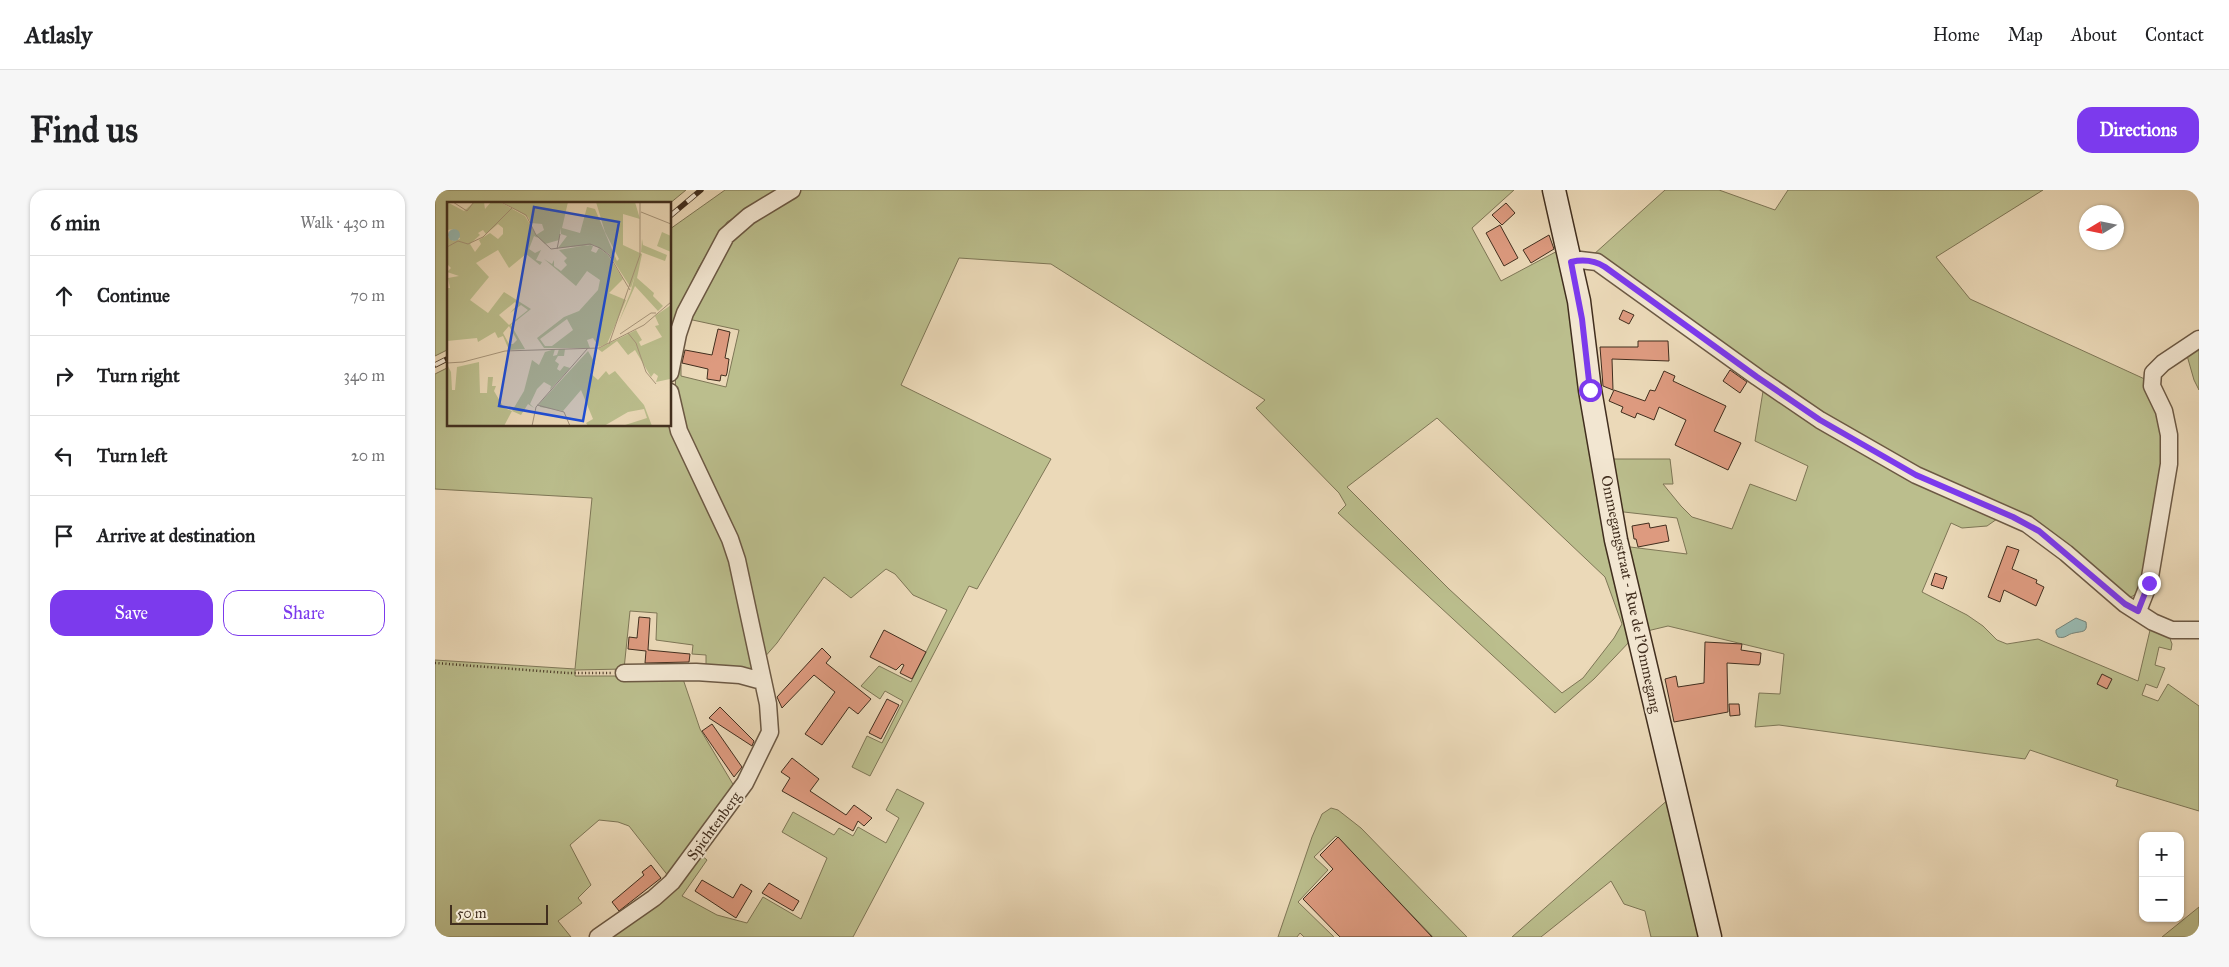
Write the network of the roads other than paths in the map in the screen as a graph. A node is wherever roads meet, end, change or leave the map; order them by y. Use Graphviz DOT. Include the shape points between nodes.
graph roads {
  1 [pos="792,190"];
  2 [pos="1554,190"];
  3 [pos="1571,262"];
  4 [pos="2199,339"];
  5 [pos="671,368"];
  6 [pos="671,396"];
  7 [pos="2138,611"];
  8 [pos="2199,630"];
  9 [pos="624,672"];
  10 [pos="762,681"];
  11 [pos="598,937"];
  12 [pos="1710,937"];
  1 -- 5 [label="street" via="736,225 726,236 685,313 677,334"];
  2 -- 3 [label="main road, Ommegangstraat - Rue de l'Ommegang"];
  3 -- 7 [label="street" via="1590,260 1601,264 1791,401 1889,461 2039,531 2125,604"];
  3 -- 12 [label="main road, Ommegangstraat - Rue de l'Ommegang" via="1616,540"];
  4 -- 7 [label="street" via="2163,362 2153,373 2152,386 2164,411 2169,435 2169,464 2149,583"];
  6 -- 10 [label="street, Spichtenberg" via="679,431 737,560"];
  7 -- 8 [label="street" via="2165,628"];
  9 -- 10 [label="street" via="696,672 740,675"];
  10 -- 11 [label="street, Spichtenberg" via="771,716 770,732 745,783 672,882"];
}
